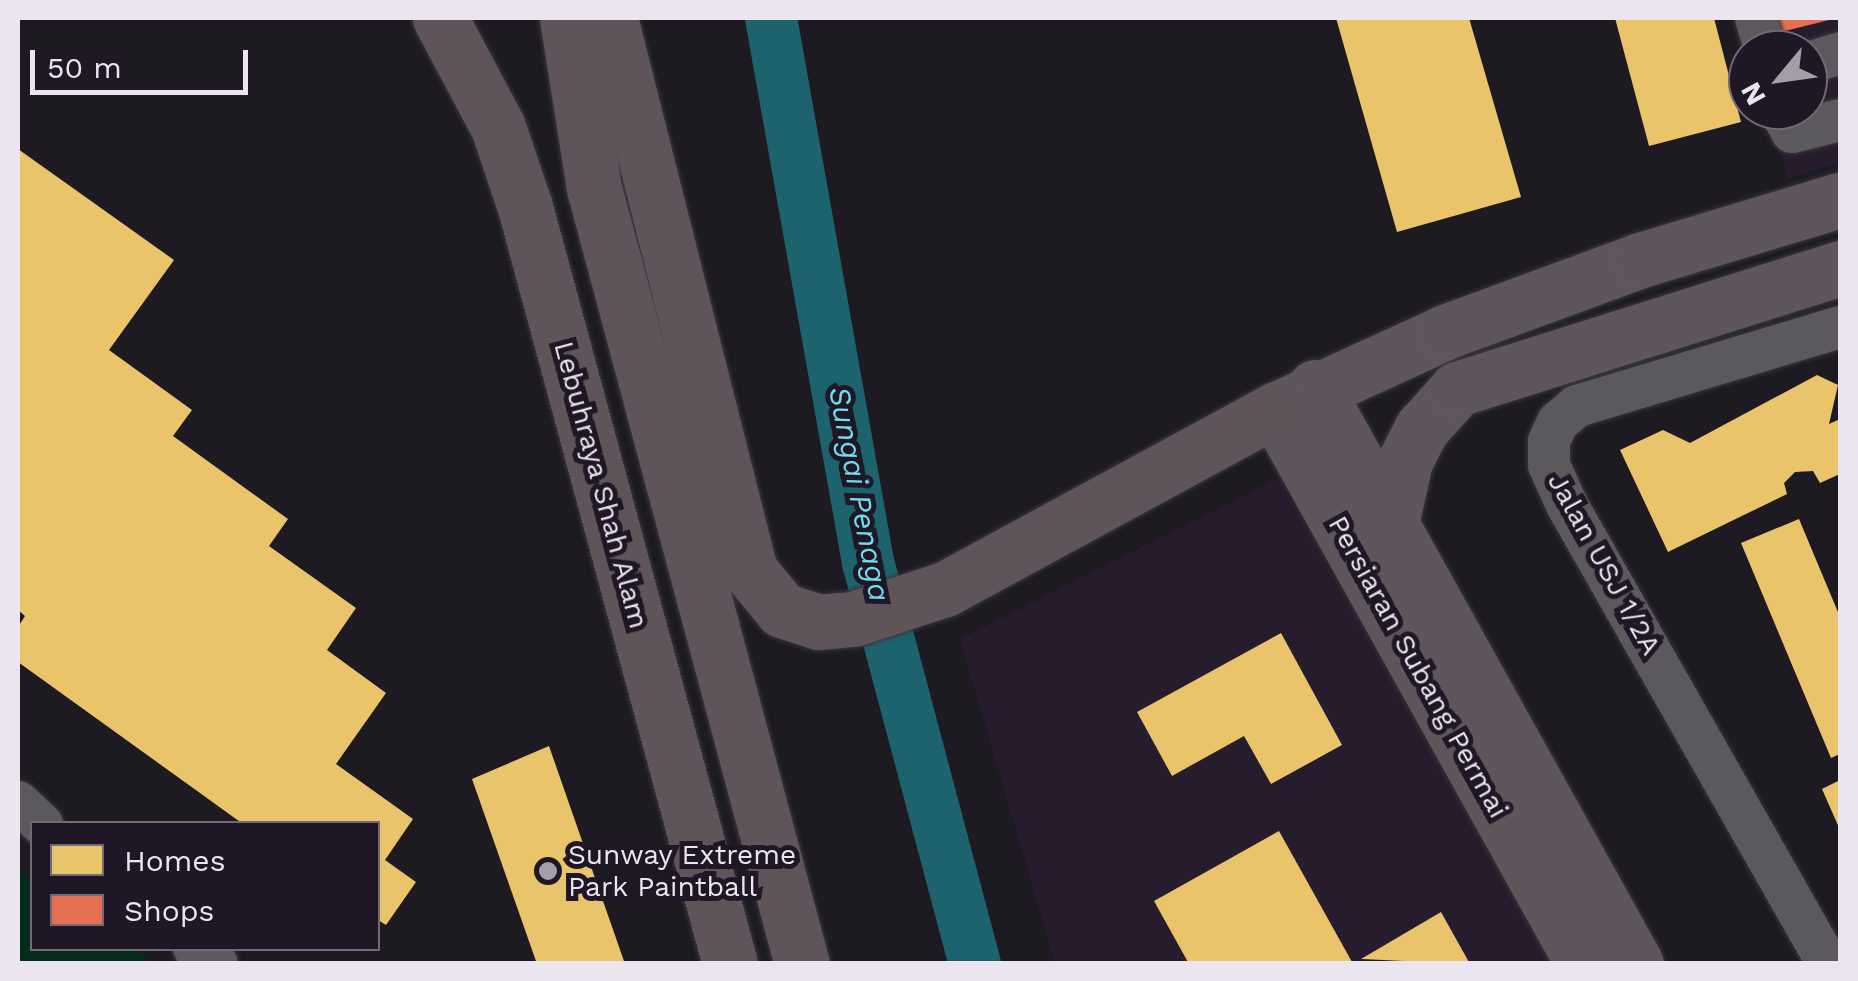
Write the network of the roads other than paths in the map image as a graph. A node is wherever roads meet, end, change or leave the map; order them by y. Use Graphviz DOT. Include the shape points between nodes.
graph roads {
  1 [pos="440,18"];
  2 [pos="458,18"];
  3 [pos="536,18"];
  4 [pos="567,18"];
  5 [pos="610,18"];
  6 [pos="498,128"];
  7 [pos="594,188"];
  8 [pos="1840,200"];
  9 [pos="1840,268"];
  10 [pos="1840,327"];
  11 [pos="1295,399"];
  12 [pos="1392,524"];
  13 [pos="18,802"];
  14 [pos="39,821"];
  15 [pos="730,964"];
  16 [pos="802,964"];
  17 [pos="1583,964"];
  18 [pos="1636,964"];
  19 [pos="1828,964"];
  1 -- 6 [label="highway, Lebuhraya Shah Alam"];
  2 -- 6 [label="highway"];
  3 -- 7 [label="highway"];
  4 -- 7 [label="highway"];
  5 -- 11 [label="highway" via="750,571 782,610 818,622 852,619 946,589"];
  6 -- 15 [label="highway, Lebuhraya Shah Alam"];
  7 -- 16 [label="highway"];
  8 -- 11 [label="main road" via="1641,260"];
  9 -- 12 [label="main road" via="1457,390 1422,428 1405,461"];
  10 -- 19 [label="street, Jalan USJ 1/2A" via="1577,406 1558,422 1549,442 1549,465 1567,505"];
  11 -- 12 [label="main road, Persiaran Subang Permai"];
  11 -- 17 [label="main road, Persiaran Subang Permai"];
  12 -- 18 [label="main road, Persiaran Subang Permai"];
  13 -- 14 [label="street"];
}
